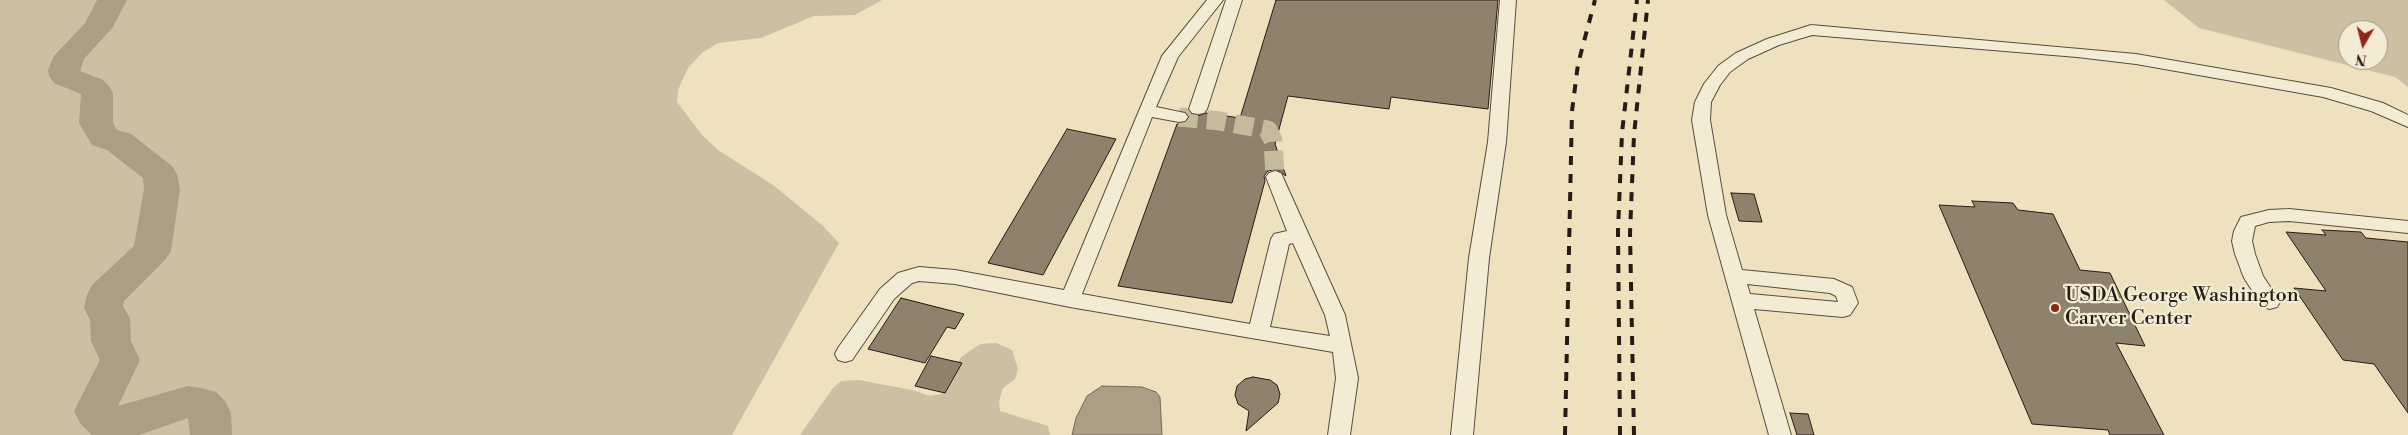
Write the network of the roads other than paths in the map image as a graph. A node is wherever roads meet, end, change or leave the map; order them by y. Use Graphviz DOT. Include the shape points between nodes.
graph roads {
  1 [pos="1215,0"];
  2 [pos="1234,0"];
  3 [pos="1508,0"];
  4 [pos="1198,109"];
  5 [pos="1147,111"];
  6 [pos="1179,117"];
  7 [pos="2408,122"];
  8 [pos="1275,177"];
  9 [pos="2408,227"];
  10 [pos="1298,236"];
  11 [pos="1735,276"];
  12 [pos="1070,300"];
  13 [pos="1742,301"];
  14 [pos="2270,302"];
  15 [pos="1258,332"];
  16 [pos="1342,346"];
  17 [pos="845,354"];
  18 [pos="1340,435"];
  19 [pos="1462,435"];
  20 [pos="1780,435"];
  1 -- 5 [label="lane" via="1170,56"];
  2 -- 4 [label="lane"];
  3 -- 19 [label="lane" via="1497,142 1478,258"];
  5 -- 6 [label="lane"];
  5 -- 12 [label="lane"];
  7 -- 11 [label="lane" via="2377,108 2325,92 2136,59 1811,30 1742,56 1724,69 1703,102 1704,149 1717,215"];
  8 -- 10 [label="lane"];
  9 -- 14 [label="lane" via="2289,215 2248,222 2243,231 2245,254 2254,278"];
  10 -- 15 [label="lane" via="1281,239"];
  10 -- 16 [label="lane" via="1335,315"];
  11 -- 13 [label="lane"];
  11 -- 13 [label="lane" via="1834,286 1845,292 1848,303 1843,310"];
  12 -- 15 [label="lane"];
  12 -- 17 [label="lane" via="920,274 905,278 887,294"];
  13 -- 20 [label="lane"];
  15 -- 16 [label="lane"];
  16 -- 18 [label="lane" via="1347,378"];
}
